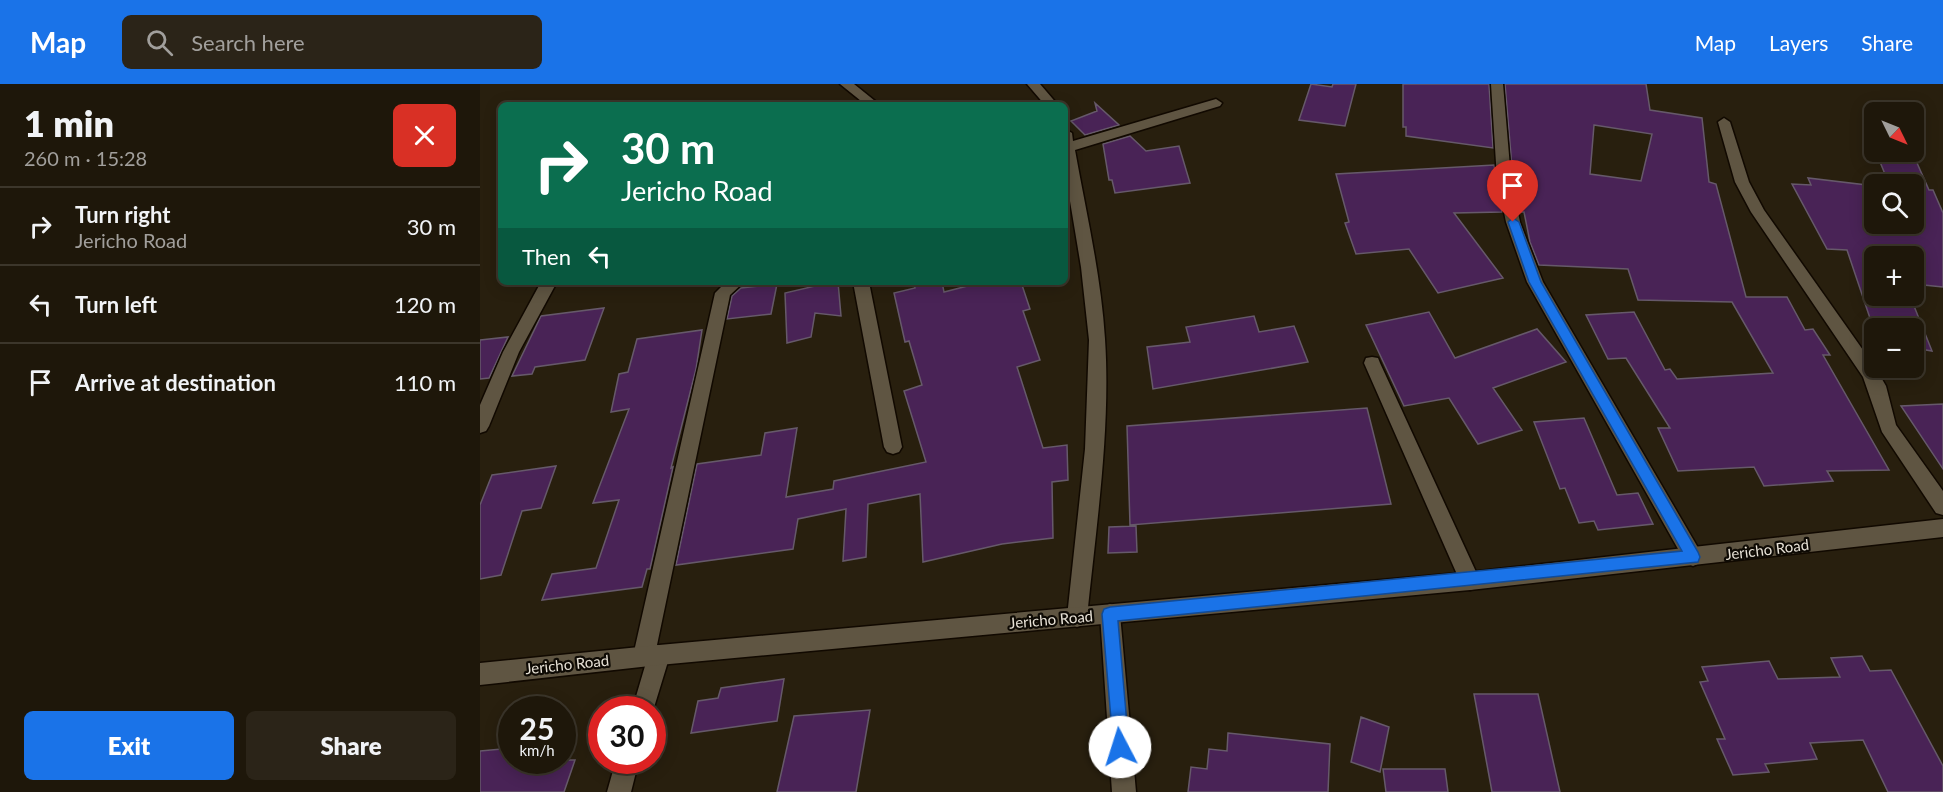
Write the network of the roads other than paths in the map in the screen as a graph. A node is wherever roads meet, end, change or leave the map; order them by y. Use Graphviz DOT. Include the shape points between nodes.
graph roads {
  1 [pos="846,84"];
  2 [pos="1033,84"];
  3 [pos="1497,84"];
  4 [pos="869,102"];
  5 [pos="1049,102"];
  6 [pos="1216,103"];
  7 [pos="1724,122"];
  8 [pos="1068,140"];
  9 [pos="1068,146"];
  10 [pos="547,285"];
  11 [pos="732,285"];
  12 [pos="862,285"];
  13 [pos="1372,363"];
  14 [pos="480,426"];
  15 [pos="893,447"];
  16 [pos="1943,507"];
  17 [pos="1943,528"];
  18 [pos="1693,557"];
  19 [pos="1470,581"];
  20 [pos="1110,614"];
  21 [pos="1077,617"];
  22 [pos="651,655"];
  23 [pos="480,674"];
  24 [pos="645,696"];
  25 [pos="624,774"];
  26 [pos="619,792"];
  27 [pos="1124,792"];
  1 -- 4 [label="street"];
  2 -- 5 [label="street"];
  3 -- 18 [label="street" via="1504,179 1513,222 1535,282"];
  6 -- 8 [label="street"];
  7 -- 16 [label="street" via="1742,182 1758,212 1869,372 1877,386 1888,428"];
  9 -- 21 [label="street" via="1097,340 1094,449"];
  10 -- 14 [label="street" via="511,352"];
  11 -- 22 [label="street" via="723,292 720,303"];
  12 -- 15 [label="street"];
  13 -- 19 [label="street"];
  17 -- 18 [label="street, Jericho Road"];
  18 -- 19 [label="street, Jericho Road"];
  19 -- 20 [label="street, Jericho Road"];
  20 -- 21 [label="street, Jericho Road"];
  20 -- 27 [label="street"];
  21 -- 22 [label="street, Jericho Road"];
  22 -- 23 [label="street, Jericho Road"];
  22 -- 24 [label="street"];
  25 -- 26 [label="street"];
}
